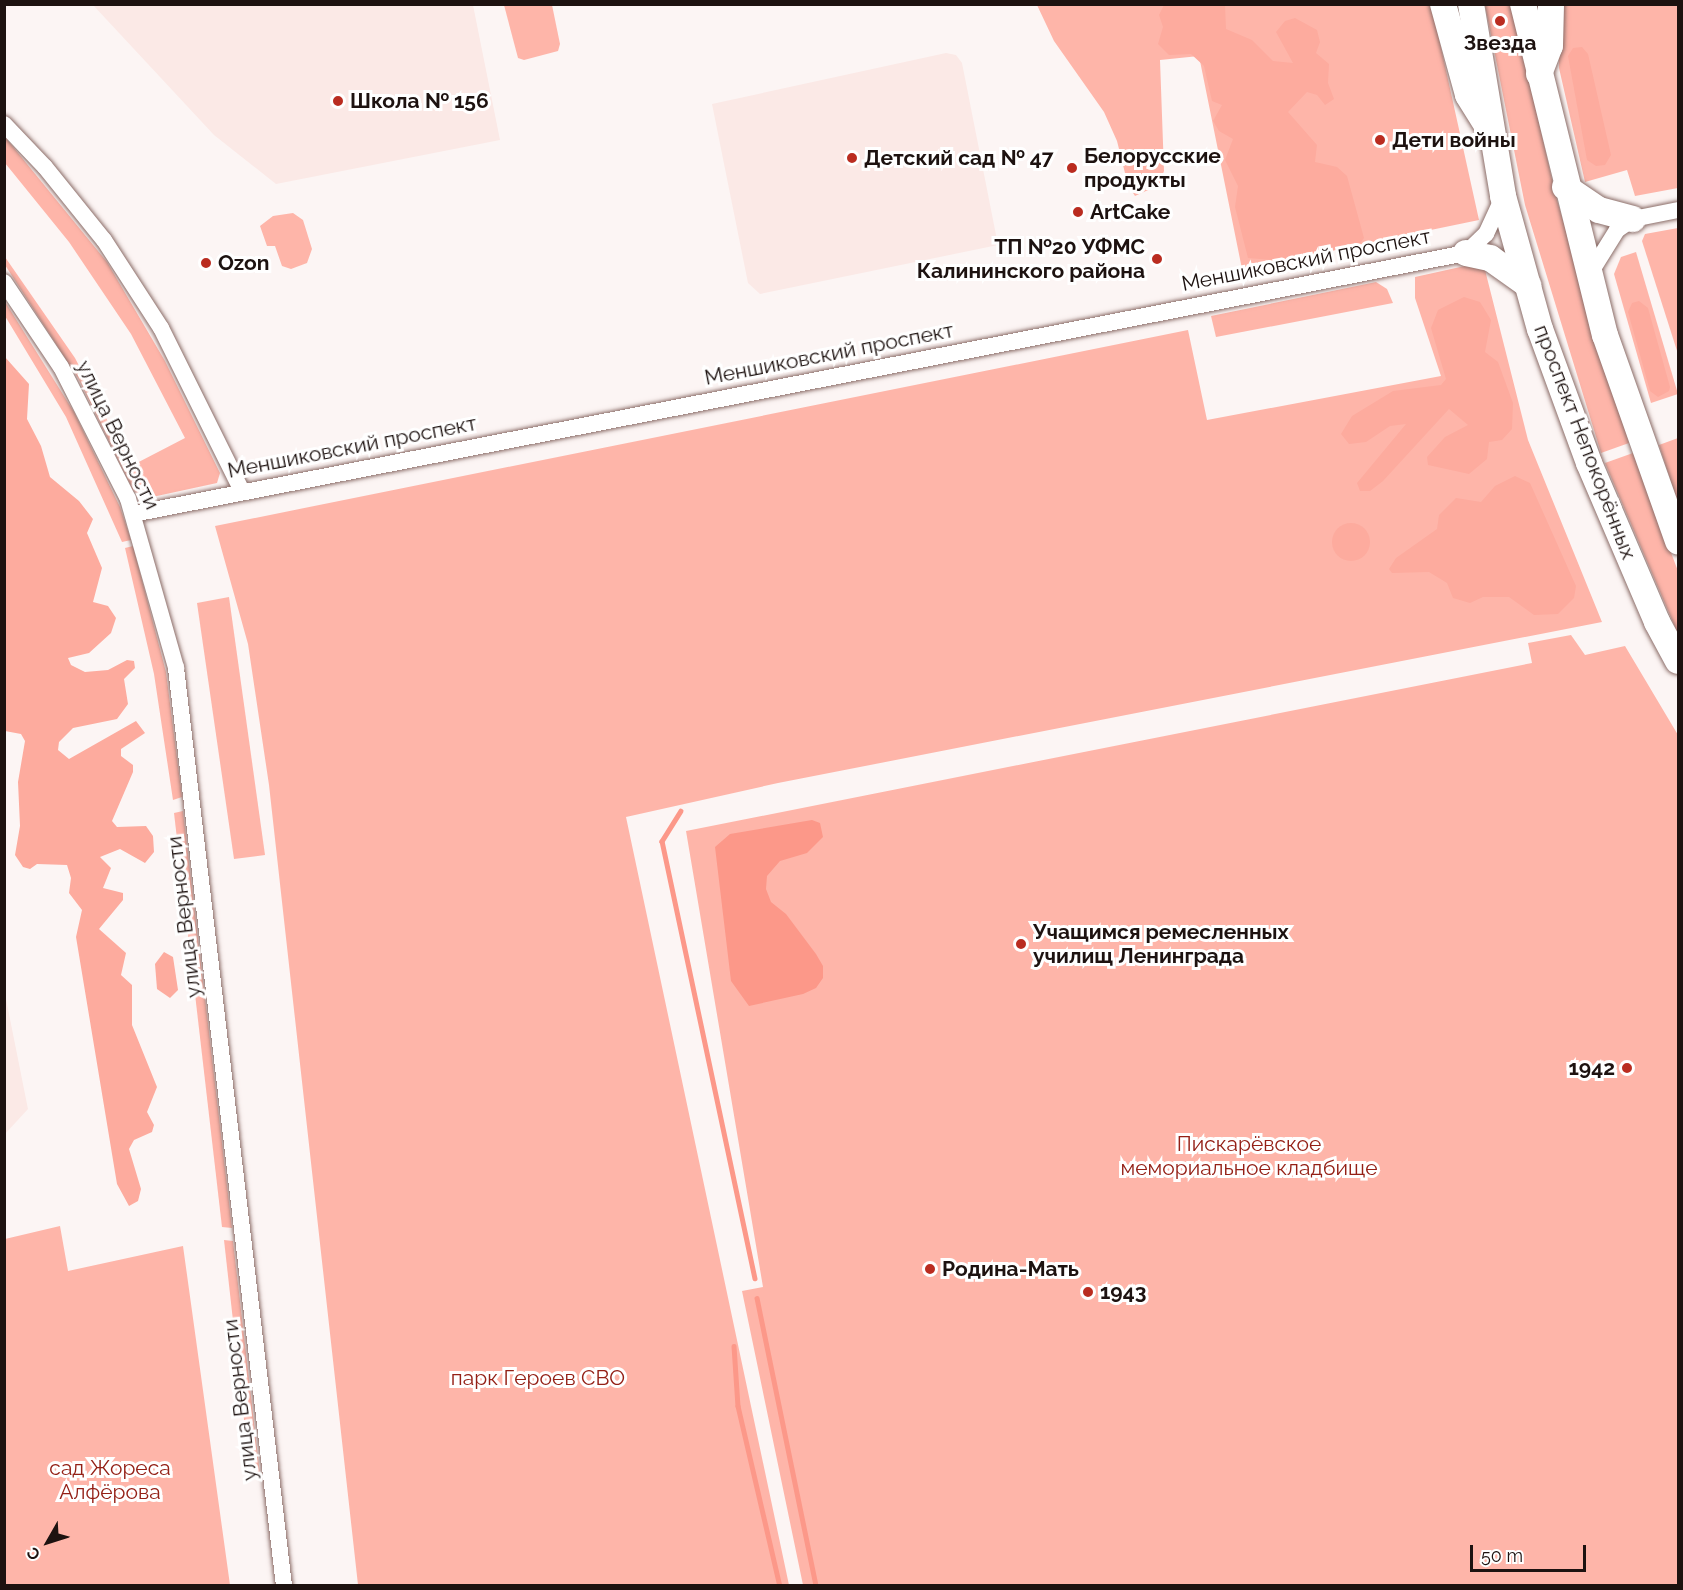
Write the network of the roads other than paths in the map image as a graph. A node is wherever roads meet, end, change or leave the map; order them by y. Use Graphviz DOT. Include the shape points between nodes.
graph roads {
  1 [pos="1443,4"];
  2 [pos="1471,4"];
  3 [pos="1522,4"];
  4 [pos="1551,4"];
  5 [pos="1539,74"];
  6 [pos="4,124"];
  7 [pos="1495,139"];
  8 [pos="1565,187"];
  9 [pos="1503,196"];
  10 [pos="1678,210"];
  11 [pos="1633,219"];
  12 [pos="1466,253"];
  13 [pos="1589,277"];
  14 [pos="4,282"];
  15 [pos="1528,285"];
  16 [pos="242,491"];
  17 [pos="133,514"];
  18 [pos="1678,541"];
  19 [pos="1678,661"];
  20 [pos="284,1586"];
  1 -- 7 [label="main road" via="1468,94"];
  2 -- 7 [label="main road, проспект Непокорённых"];
  3 -- 5 [label="main road"];
  4 -- 5 [label="main road" via="1550,46"];
  5 -- 8 [label="main road"];
  6 -- 16 [label="street" via="104,240 155,318"];
  7 -- 9 [label="main road, проспект Непокорённых"];
  8 -- 11 [label="main road" via="1599,210"];
  8 -- 13 [label="main road"];
  9 -- 12 [label="street" via="1486,234"];
  9 -- 15 [label="main road, проспект Непокорённых"];
  10 -- 11 [label="street"];
  11 -- 13 [label="street" via="1608,240"];
  12 -- 15 [label="main road" via="1490,258"];
  12 -- 16 [label="street, Меншиковский проспект"];
  13 -- 18 [label="main road" via="1641,445"];
  14 -- 17 [label="street, улица Верности" via="81,401"];
  15 -- 19 [label="main road, проспект Непокорённых" via="1589,463 1657,622"];
  16 -- 17 [label="street, Меншиковский проспект"];
  17 -- 20 [label="street, улица Верности" via="166,623 183,714"];
}
